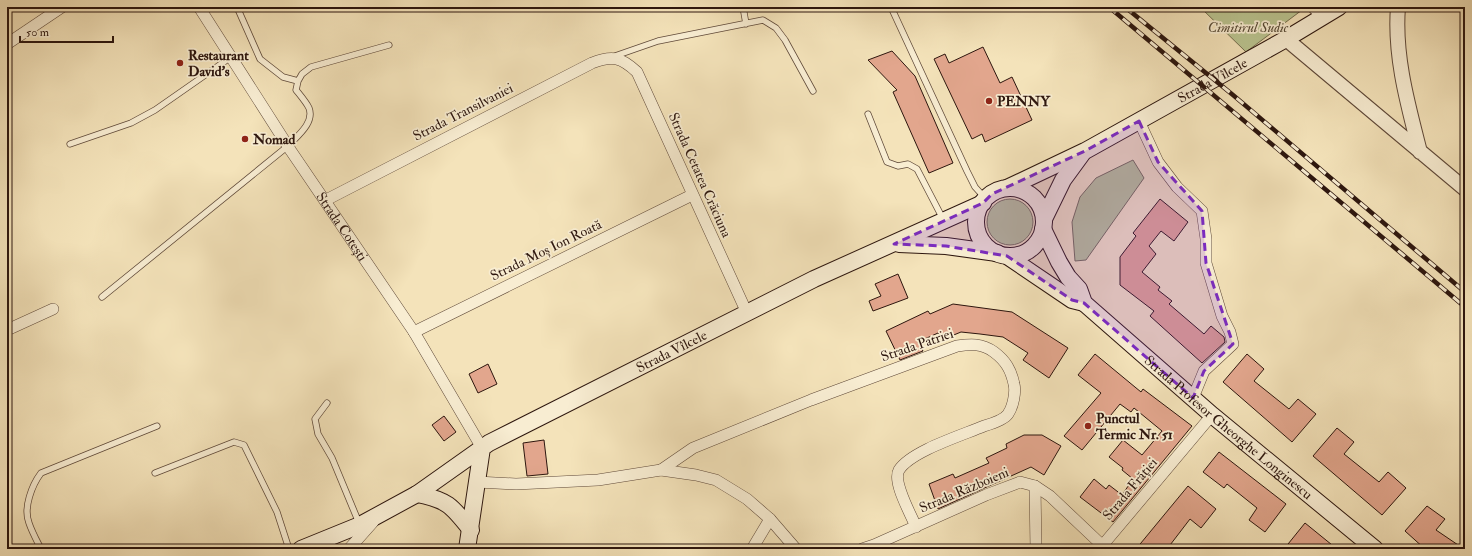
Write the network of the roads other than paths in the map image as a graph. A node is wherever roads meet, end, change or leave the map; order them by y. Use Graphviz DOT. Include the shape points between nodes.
graph roads {
  1 [pos="62,7"];
  2 [pos="199,7"];
  3 [pos="237,7"];
  4 [pos="743,7"];
  5 [pos="891,7"];
  6 [pos="1309,7"];
  7 [pos="1339,7"];
  8 [pos="1398,7"];
  9 [pos="1320,19"];
  10 [pos="746,24"];
  11 [pos="1286,39"];
  12 [pos="7,44"];
  13 [pos="389,46"];
  14 [pos="232,57"];
  15 [pos="614,58"];
  16 [pos="298,81"];
  17 [pos="813,90"];
  18 [pos="868,114"];
  19 [pos="1139,121"];
  20 [pos="70,144"];
  21 [pos="288,146"];
  22 [pos="1084,151"];
  23 [pos="1420,152"];
  24 [pos="1007,188"];
  25 [pos="1465,189"];
  26 [pos="692,195"];
  27 [pos="326,200"];
  28 [pos="984,201"];
  29 [pos="944,221"];
  30 [pos="1044,224"];
  31 [pos="894,244"];
  32 [pos="1002,254"];
  33 [pos="102,297"];
  34 [pos="1084,303"];
  35 [pos="53,309"];
  36 [pos="747,313"];
  37 [pos="7,330"];
  38 [pos="414,332"];
  39 [pos="1193,398"];
  40 [pos="327,403"];
  41 [pos="1212,415"];
  42 [pos="157,426"];
  43 [pos="482,448"];
  44 [pos="661,470"];
  45 [pos="155,473"];
  46 [pos="477,482"];
  47 [pos="1036,486"];
  48 [pos="417,494"];
  49 [pos="377,516"];
  50 [pos="770,519"];
  51 [pos="360,525"];
  52 [pos="916,527"];
  53 [pos="471,530"];
  54 [pos="1104,548"];
  55 [pos="41,549"];
  56 [pos="289,549"];
  57 [pos="301,549"];
  58 [pos="349,549"];
  59 [pos="467,549"];
  60 [pos="752,549"];
  61 [pos="796,549"];
  62 [pos="862,549"];
  63 [pos="1036,549"];
  64 [pos="1375,549"];
  1 -- 12 [label="street"];
  2 -- 14 [label="street, Strada Cotești"];
  3 -- 16 [label="lane" via="260,59 283,77"];
  4 -- 10 [label="lane"];
  5 -- 28 [label="lane" via="975,188"];
  6 -- 9 [label="lane"];
  7 -- 9 [label="main road, Strada Vîlcele"];
  8 -- 23 [label="street" via="1396,29 1400,62"];
  9 -- 11 [label="main road, Strada Vîlcele"];
  10 -- 15 [label="lane" via="658,41"];
  10 -- 17 [label="lane" via="763,20 776,28 786,40"];
  11 -- 19 [label="main road, Strada Vîlcele"];
  11 -- 23 [label="street"];
  13 -- 16 [label="lane" via="311,67"];
  14 -- 20 [label="lane" via="131,123"];
  14 -- 21 [label="street, Strada Cotești"];
  15 -- 26 [label="street, Strada Cetatea Crăciuna" via="627,62 637,72"];
  15 -- 27 [label="street, Strada Transilvaniei" via="592,63"];
  16 -- 21 [label="lane" via="296,90 309,109 310,117 305,128"];
  18 -- 29 [label="lane" via="887,162 898,166 908,164 917,169"];
  19 -- 22 [label="main road, Strada Vîlcele"];
  19 -- 39 [label="street" via="1158,162 1177,187 1202,212 1206,263 1222,316 1232,338 1233,344 1204,371"];
  21 -- 27 [label="street, Strada Cotești"];
  21 -- 33 [label="lane"];
  22 -- 24 [label="main road, Strada Vîlcele"];
  22 -- 30 [label="main road, Strada Vîlcele" via="1063,180"];
  23 -- 25 [label="street"];
  24 -- 28 [label="main road" via="992,194"];
  24 -- 30 [label="main road" via="1018,189 1036,199 1041,208"];
  26 -- 36 [label="street, Strada Cetatea Crăciuna"];
  26 -- 38 [label="street, Strada Moș Ion Roată"];
  27 -- 38 [label="street, Strada Cotești"];
  28 -- 29 [label="main road, Strada Vîlcele"];
  28 -- 32 [label="main road" via="978,212 978,231 985,244"];
  29 -- 31 [label="main road, Strada Vîlcele"];
  30 -- 32 [label="main road" via="1040,238 1030,249 1016,255"];
  30 -- 34 [label="main road, Strada Profesor Gheorghe Longinescu" via="1059,262 1078,289"];
  31 -- 32 [label="main road, Strada Vîlcele" via="946,246"];
  31 -- 36 [label="main road, Strada Vîlcele" via="814,279"];
  32 -- 34 [label="main road, Strada Profesor Gheorghe Longinescu" via="1072,300"];
  34 -- 39 [label="main road, Strada Profesor Gheorghe Longinescu"];
  35 -- 37 [label="street"];
  36 -- 43 [label="main road, Strada Vîlcele"];
  38 -- 43 [label="street, Strada Cotești"];
  39 -- 41 [label="main road, Strada Profesor Gheorghe Longinescu"];
  40 -- 51 [label="lane" via="315,419 318,434 332,458"];
  41 -- 54 [label="street, Strada Frăției"];
  41 -- 64 [label="main road, Strada Profesor Gheorghe Longinescu"];
  42 -- 55 [label="lane" via="41,473 32,492 27,515"];
  43 -- 46 [label="main road"];
  43 -- 48 [label="main road, Strada Vîlcele"];
  44 -- 46 [label="street" via="598,480 516,484"];
  44 -- 50 [label="street" via="716,480 747,499"];
  44 -- 52 [label="street, Strada Patriei" via="693,448 811,400 957,346 975,343 991,349 1004,360 1012,374 1014,400 1008,414 995,422 939,444 908,460 898,471 897,484"];
  45 -- 56 [label="lane" via="234,442 244,445 277,512"];
  46 -- 53 [label="main road"];
  47 -- 52 [label="street, Strada Războieni" via="1020,482 986,494"];
  47 -- 54 [label="street, Strada Războieni" via="1050,496"];
  47 -- 63 [label="street"];
  48 -- 49 [label="main road, Strada Vîlcele"];
  48 -- 53 [label="main road" via="438,498 448,504"];
  49 -- 51 [label="main road, Strada Vîlcele"];
  49 -- 58 [label="street"];
  50 -- 60 [label="street"];
  50 -- 61 [label="street"];
  51 -- 57 [label="main road, Strada Vîlcele"];
  52 -- 62 [label="street, Strada Războieni"];
  53 -- 59 [label="main road"];
}
